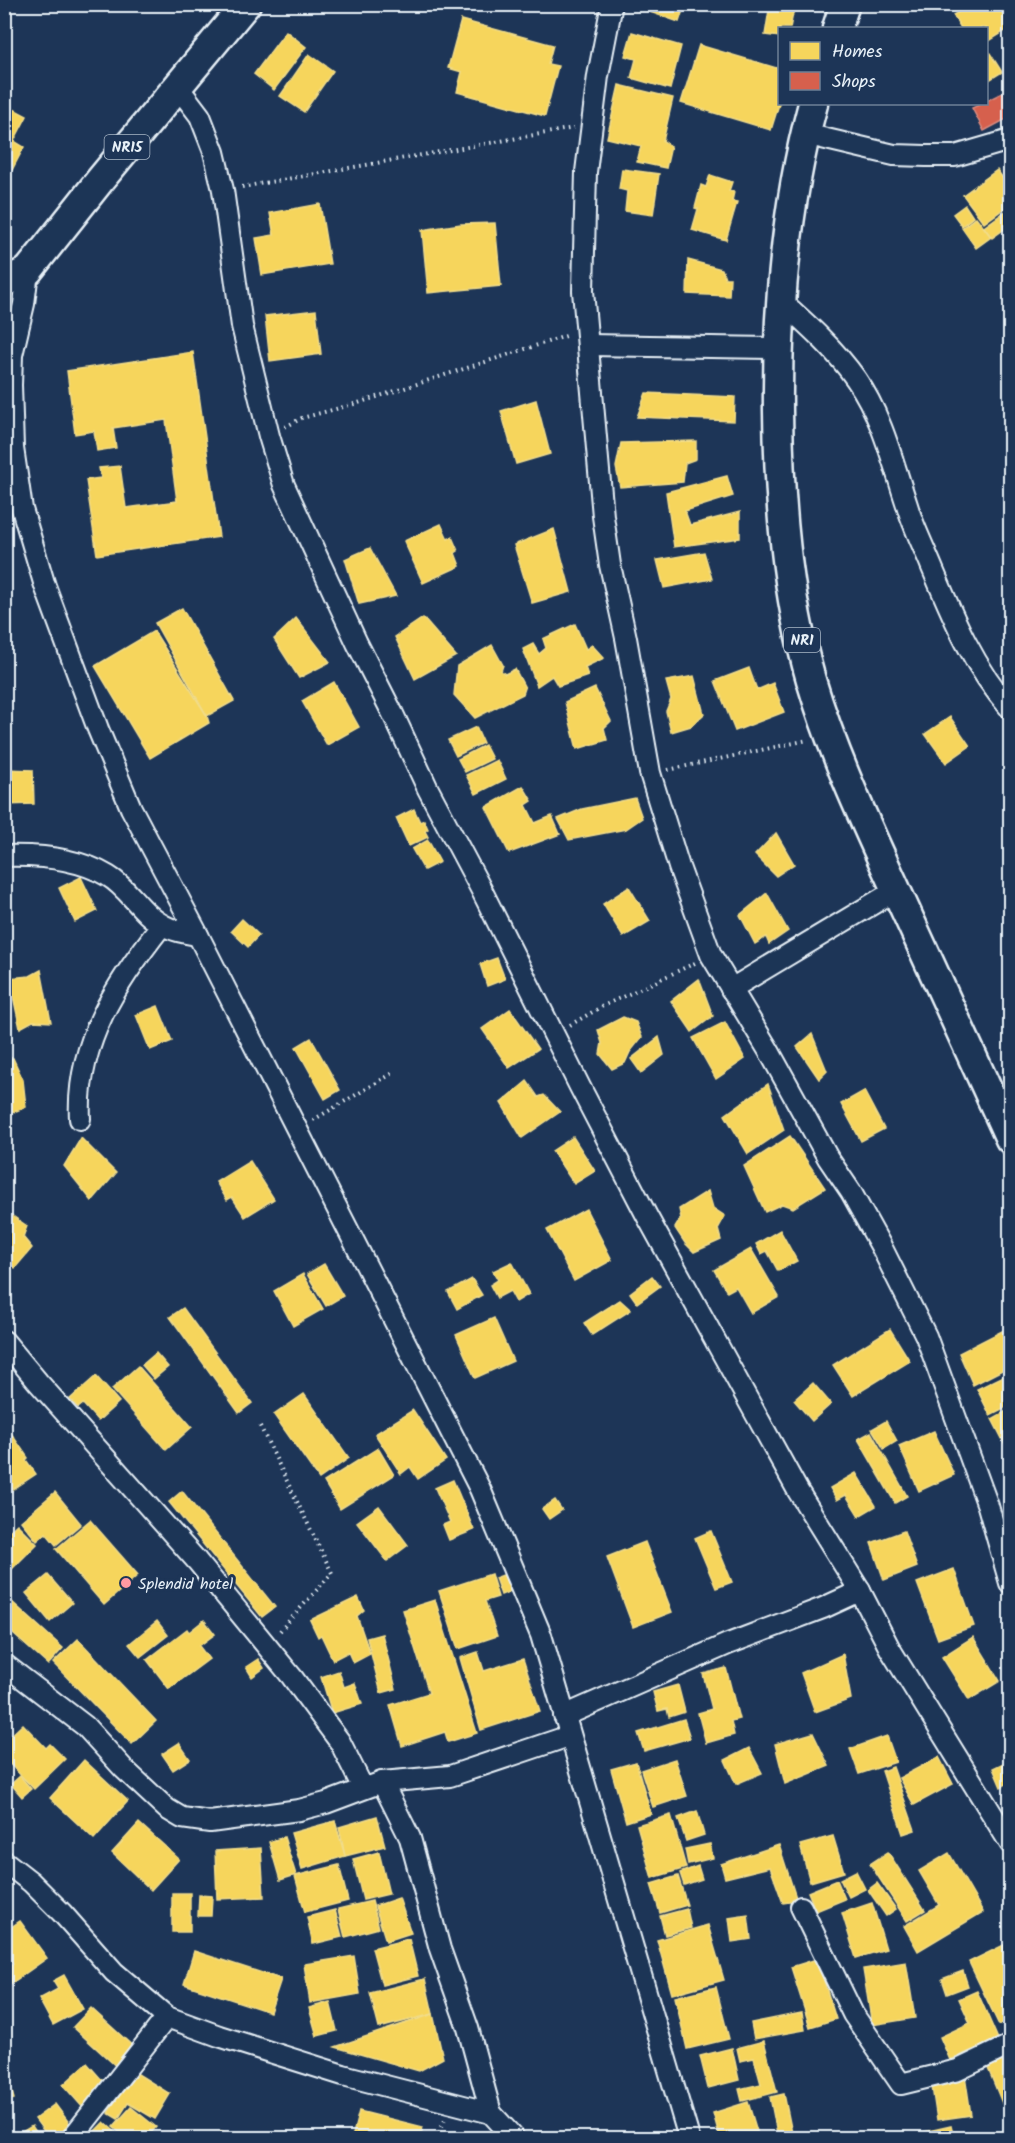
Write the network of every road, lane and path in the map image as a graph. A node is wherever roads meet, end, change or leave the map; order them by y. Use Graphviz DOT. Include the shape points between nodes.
graph roads {
  1 [pos="246,4"];
  2 [pos="612,4"];
  3 [pos="845,4"];
  4 [pos="837,27"];
  5 [pos="178,87"];
  6 [pos="813,105"];
  7 [pos="591,125"];
  8 [pos="805,134"];
  9 [pos="1011,140"];
  10 [pos="223,190"];
  11 [pos="16,276"];
  12 [pos="780,300"];
  13 [pos="588,337"];
  14 [pos="777,348"];
  15 [pos="302,418"];
  16 [pos="1011,708"];
  17 [pos="829,735"];
  18 [pos="650,774"];
  19 [pos="4,856"];
  20 [pos="896,890"];
  21 [pos="162,925"];
  22 [pos="198,935"];
  23 [pos="711,955"];
  24 [pos="731,989"];
  25 [pos="553,1035"];
  26 [pos="395,1072"];
  27 [pos="80,1119"];
  28 [pos="297,1130"];
  29 [pos="1011,1139"];
  30 [pos="4,1341"];
  31 [pos="260,1426"];
  32 [pos="1011,1583"];
  33 [pos="860,1591"];
  34 [pos="274,1638"];
  35 [pos="4,1664"];
  36 [pos="564,1716"];
  37 [pos="569,1736"];
  38 [pos="382,1782"];
  39 [pos="363,1788"];
  40 [pos="1011,1843"];
  41 [pos="4,1861"];
  42 [pos="801,1907"];
  43 [pos="167,2017"];
  44 [pos="1011,2045"];
  45 [pos="491,2113"];
  46 [pos="72,2139"];
  47 [pos="514,2139"];
  48 [pos="689,2139"];
  1 -- 5 [label="highway, NR15"];
  2 -- 7 [label="street"];
  3 -- 4 [label="highway"];
  5 -- 10 [label="street" via="200,116"];
  5 -- 11 [label="highway, NR15"];
  6 -- 8 [label="highway, NR1"];
  7 -- 10 [label="path"];
  7 -- 13 [label="street" via="583,226"];
  8 -- 9 [label="street" via="894,155 926,156 955,156"];
  8 -- 12 [label="highway, NR1" via="793,191"];
  10 -- 25 [label="street" via="242,326 284,485 428,789"];
  11 -- 22 [label="street" via="24,304 12,355 11,385 13,448 22,509 45,586 102,739 131,808"];
  12 -- 14 [label="highway, NR1"];
  12 -- 16 [label="street" via="824,341 856,380 886,440 908,508 950,612 973,656"];
  13 -- 14 [label="street"];
  13 -- 15 [label="path"];
  13 -- 18 [label="street" via="607,545"];
  14 -- 17 [label="highway, NR1" via="778,455 792,594"];
  17 -- 18 [label="path"];
  17 -- 20 [label="highway, NR1"];
  18 -- 23 [label="street"];
  19 -- 21 [label="street" via="49,858 108,876"];
  20 -- 24 [label="street"];
  20 -- 29 [label="highway, NR1"];
  21 -- 22 [label="street"];
  21 -- 27 [label="street" via="114,992 98,1024 83,1067"];
  22 -- 28 [label="street"];
  23 -- 24 [label="street"];
  23 -- 25 [label="path" via="603,1006"];
  24 -- 32 [label="street" via="856,1202 926,1336 985,1496"];
  25 -- 33 [label="street" via="792,1482"];
  26 -- 28 [label="path"];
  28 -- 36 [label="street" via="480,1489 541,1635"];
  30 -- 39 [label="street" via="190,1553 292,1677 340,1742"];
  31 -- 34 [label="path" via="332,1573"];
  33 -- 36 [label="street"];
  33 -- 40 [label="street" via="890,1649"];
  35 -- 39 [label="street" via="84,1726 124,1769 182,1818 210,1822 299,1810"];
  36 -- 37 [label="street"];
  37 -- 38 [label="street" via="450,1776"];
  37 -- 48 [label="street"];
  38 -- 39 [label="street"];
  38 -- 45 [label="street" via="410,1838"];
  41 -- 43 [label="street" via="32,1882 114,1972"];
  42 -- 44 [label="street" via="853,2014 901,2084 958,2070"];
  43 -- 45 [label="street" via="343,2075"];
  43 -- 46 [label="street"];
  45 -- 47 [label="street"];
}
